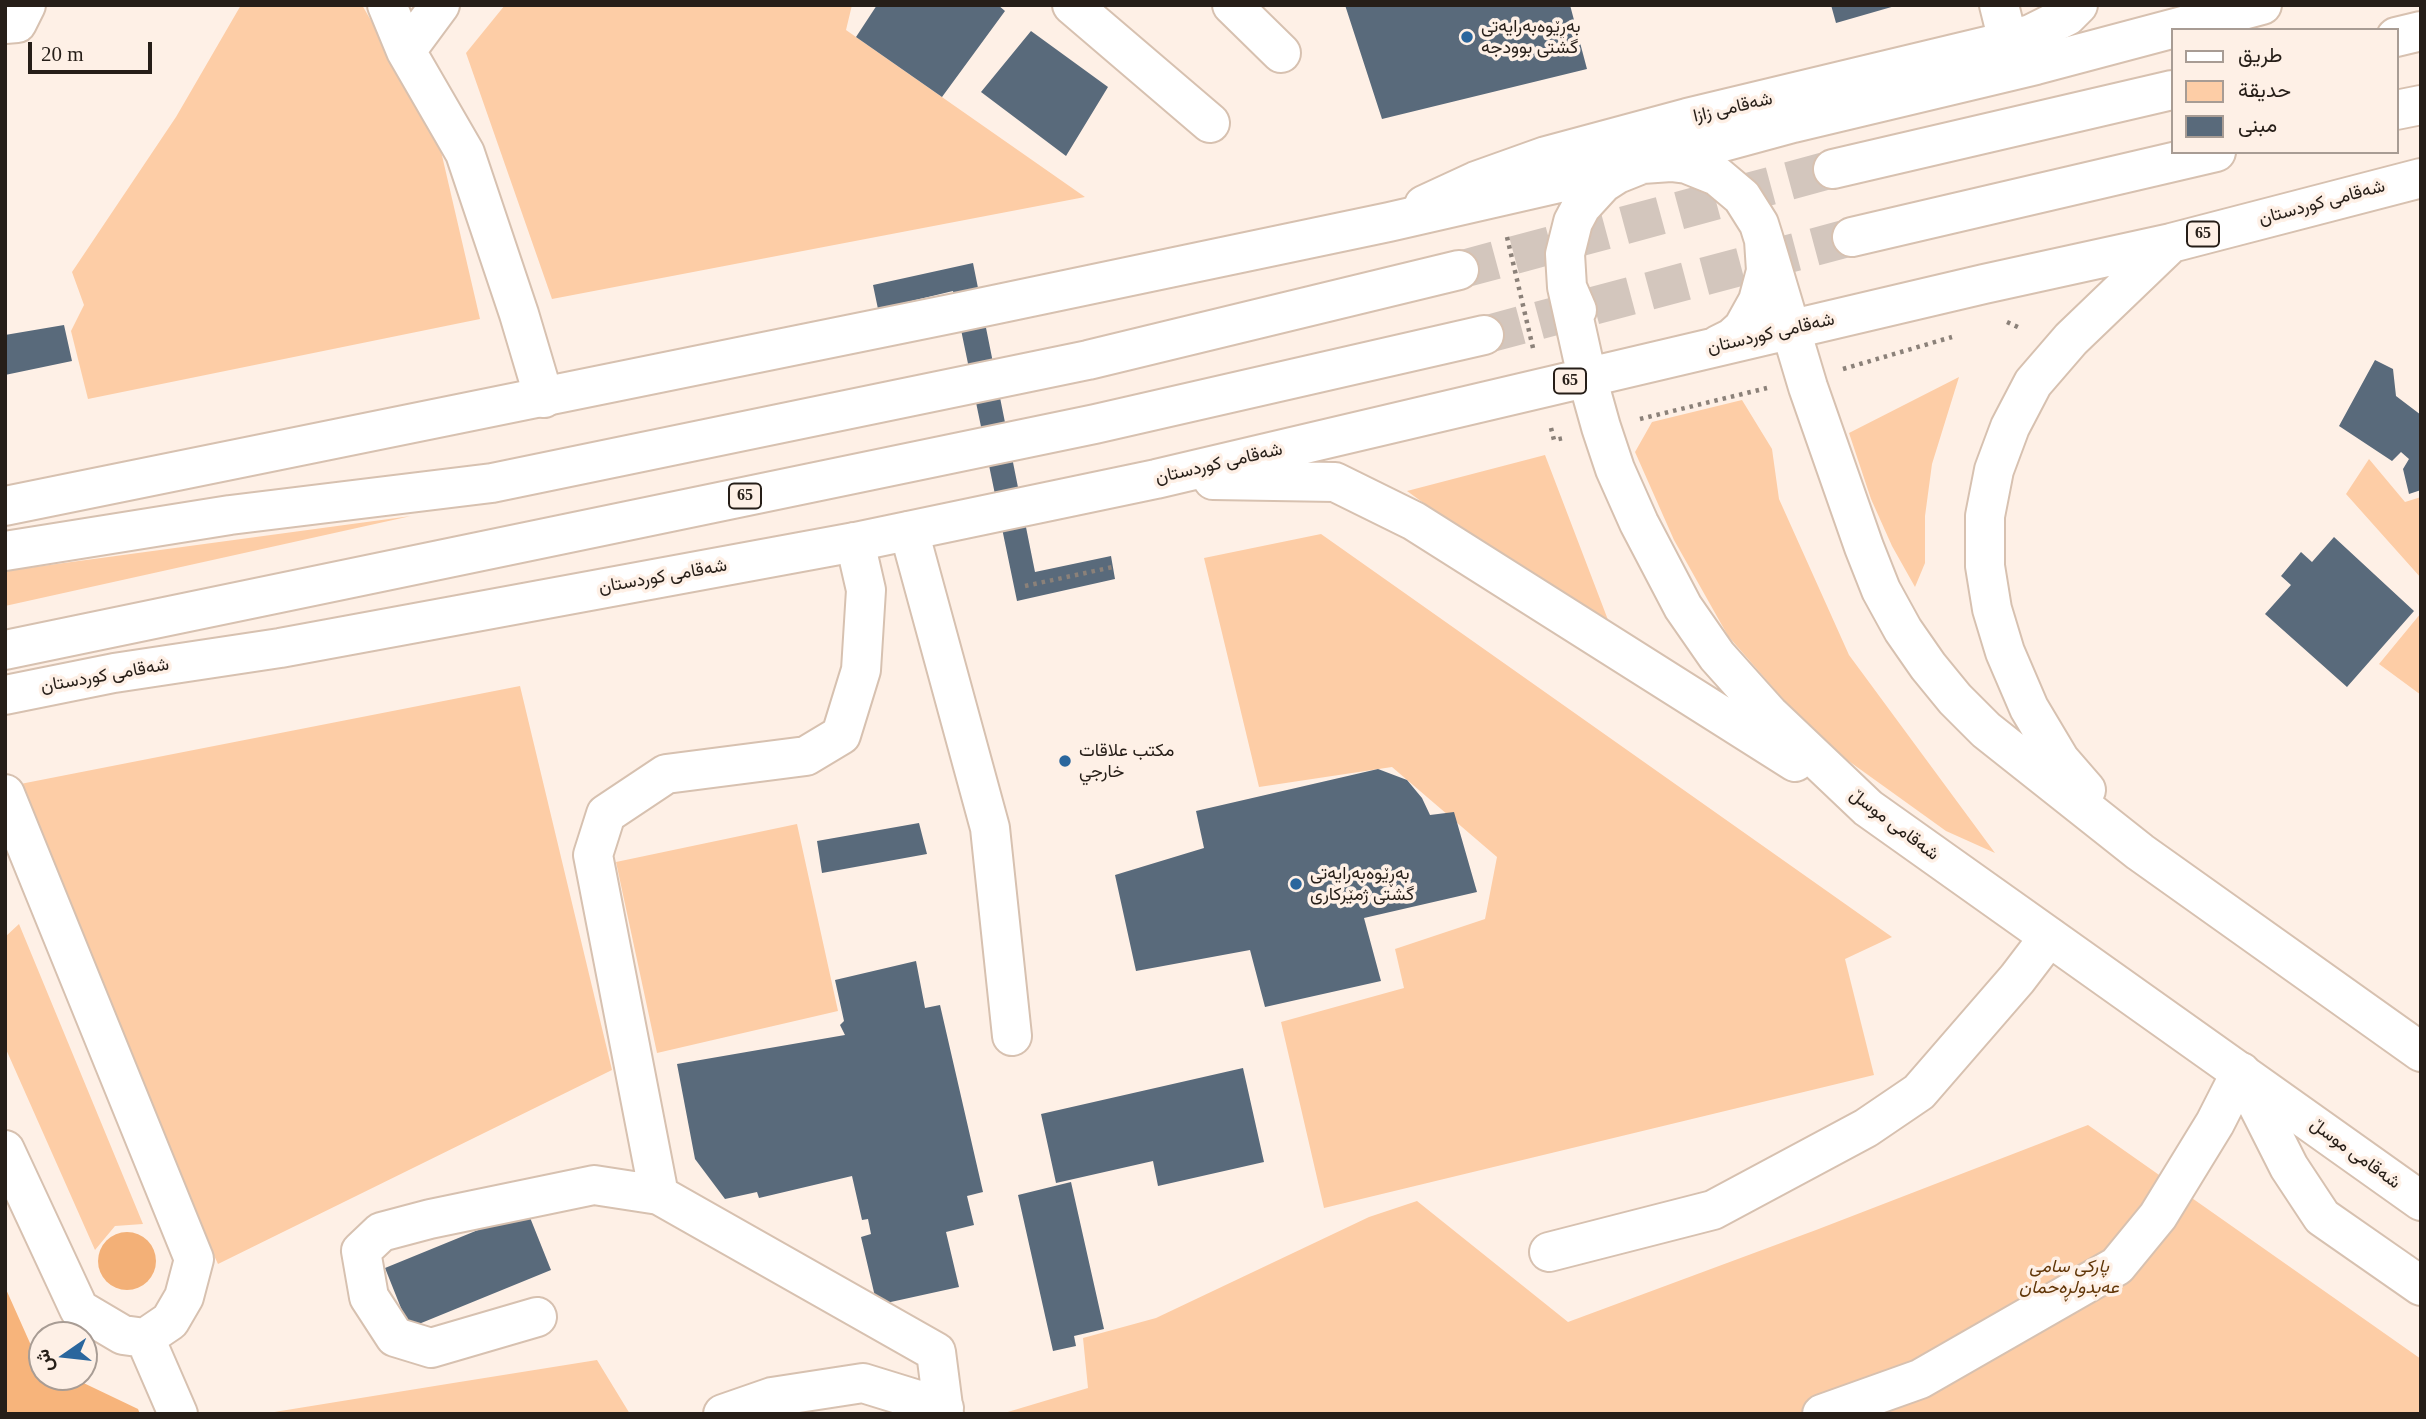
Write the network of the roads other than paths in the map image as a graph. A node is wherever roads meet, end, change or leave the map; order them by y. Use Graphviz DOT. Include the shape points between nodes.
graph roads {
  1 [pos="26,5"];
  2 [pos="387,5"];
  3 [pos="440,5"];
  4 [pos="1072,5"];
  5 [pos="1233,5"];
  6 [pos="2078,5"];
  7 [pos="2262,5"];
  8 [pos="2004,23"];
  9 [pos="5,24"];
  10 [pos="2175,28"];
  11 [pos="2170,29"];
  12 [pos="2421,31"];
  13 [pos="2398,37"];
  14 [pos="406,51"];
  15 [pos="1281,53"];
  16 [pos="2170,90"];
  17 [pos="2421,105"];
  18 [pos="2398,110"];
  19 [pos="1210,123"];
  20 [pos="2208,154"];
  21 [pos="1642,164"];
  22 [pos="1833,169"];
  23 [pos="2421,178"];
  24 [pos="1390,222"];
  25 [pos="1852,237"];
  26 [pos="1763,240"];
  27 [pos="2171,243"];
  28 [pos="1459,270"];
  29 [pos="1567,287"];
  30 [pos="1791,330"];
  31 [pos="1484,335"];
  32 [pos="1713,348"];
  33 [pos="1658,361"];
  34 [pos="1587,377"];
  35 [pos="544,398"];
  36 [pos="1156,479"];
  37 [pos="5,506"];
  38 [pos="909,531"];
  39 [pos="855,542"];
  40 [pos="5,551"];
  41 [pos="5,650"];
  42 [pos="5,695"];
  43 [pos="5,794"];
  44 [pos="1868,808"];
  45 [pos="2140,852"];
  46 [pos="2049,937"];
  47 [pos="1012,1036"];
  48 [pos="2421,1052"];
  49 [pos="2241,1072"];
  50 [pos="5,1150"];
  51 [pos="659,1195"];
  52 [pos="2421,1201"];
  53 [pos="1549,1252"];
  54 [pos="2421,1286"];
  55 [pos="537,1317"];
  56 [pos="145,1338"];
  57 [pos="944,1411"];
  58 [pos="178,1414"];
  59 [pos="723,1414"];
  60 [pos="1822,1414"];
  1 -- 9 [label="main road" via="17,23"];
  2 -- 14 [label="main road"];
  3 -- 14 [label="main road"];
  4 -- 19 [label="main road"];
  5 -- 15 [label="main road"];
  6 -- 8 [label="main road, شەقامی زازا" via="2067,16 2031,34"];
  7 -- 10 [label="main road"];
  8 -- 24 [label="main road, شەقامی زازا" via="1546,156 1476,181"];
  11 -- 21 [label="main road"];
  12 -- 13 [label="main road"];
  14 -- 35 [label="main road" via="465,153"];
  16 -- 22 [label="main road"];
  17 -- 18 [label="main road"];
  20 -- 25 [label="main road"];
  21 -- 24 [label="main road"];
  21 -- 26 [label="main road" via="1687,164 1717,176 1742,197"];
  21 -- 29 [label="main road" via="1603,183 1581,207 1565,254"];
  23 -- 27 [label="main road, شەقامی کوردستان / 65"];
  24 -- 35 [label="main road"];
  26 -- 30 [label="main road"];
  26 -- 32 [label="main road" via="1766,271 1758,301 1743,328"];
  27 -- 30 [label="main road, شەقامی کوردستان / 65"];
  27 -- 45 [label="main road" via="2071,339 2033,383 1994,470 1985,516 1985,566 1992,609 2029,708 2060,760"];
  28 -- 40 [label="main road" via="1088,360 492,483 230,515"];
  29 -- 33 [label="main road" via="1580,316 1600,340 1626,356"];
  29 -- 34 [label="main road, شەقامی موسڵ"];
  30 -- 32 [label="main road, شەقامی کوردستان / 65"];
  30 -- 45 [label="main road" via="1864,547 1903,630 1948,691 1986,730"];
  31 -- 41 [label="main road, 65" via="1095,424"];
  32 -- 33 [label="main road, شەقامی کوردستان / 65"];
  33 -- 34 [label="main road, شەقامی کوردستان / 65"];
  34 -- 36 [label="main road, شەقامی کوردستان / 65"];
  34 -- 44 [label="main road, شەقامی موسڵ" via="1615,469 1683,607 1717,656 1769,715"];
  35 -- 37 [label="main road"];
  36 -- 38 [label="main road, شەقامی کوردستان / 65"];
  36 -- 44 [label="main road" via="1335,482 1414,521"];
  38 -- 39 [label="main road, شەقامی کوردستان / 65"];
  38 -- 47 [label="main road" via="990,828"];
  39 -- 42 [label="main road, شەقامی کوردستان / 65"];
  39 -- 51 [label="main road" via="866,590 861,670 841,735 806,756 666,774 606,814 596,845 593,855"];
  43 -- 56 [label="main road" via="194,1259 184,1297 170,1321"];
  44 -- 46 [label="main road, شەقامی موسڵ"];
  45 -- 48 [label="main road"];
  46 -- 49 [label="main road, شەقامی موسڵ"];
  46 -- 53 [label="main road" via="1919,1092 1867,1128 1713,1210"];
  49 -- 52 [label="main road, شەقامی موسڵ"];
  49 -- 54 [label="main road" via="2288,1167 2322,1217"];
  49 -- 60 [label="main road" via="2158,1216 2118,1266 1920,1379"];
  50 -- 56 [label="main road" via="79,1309 122,1335"];
  51 -- 55 [label="main road" via="594,1185 381,1232 361,1251 369,1297 395,1337 431,1348"];
  51 -- 57 [label="main road" via="936,1352"];
  56 -- 58 [label="main road"];
  57 -- 59 [label="main road" via="863,1382 772,1397"];
}
